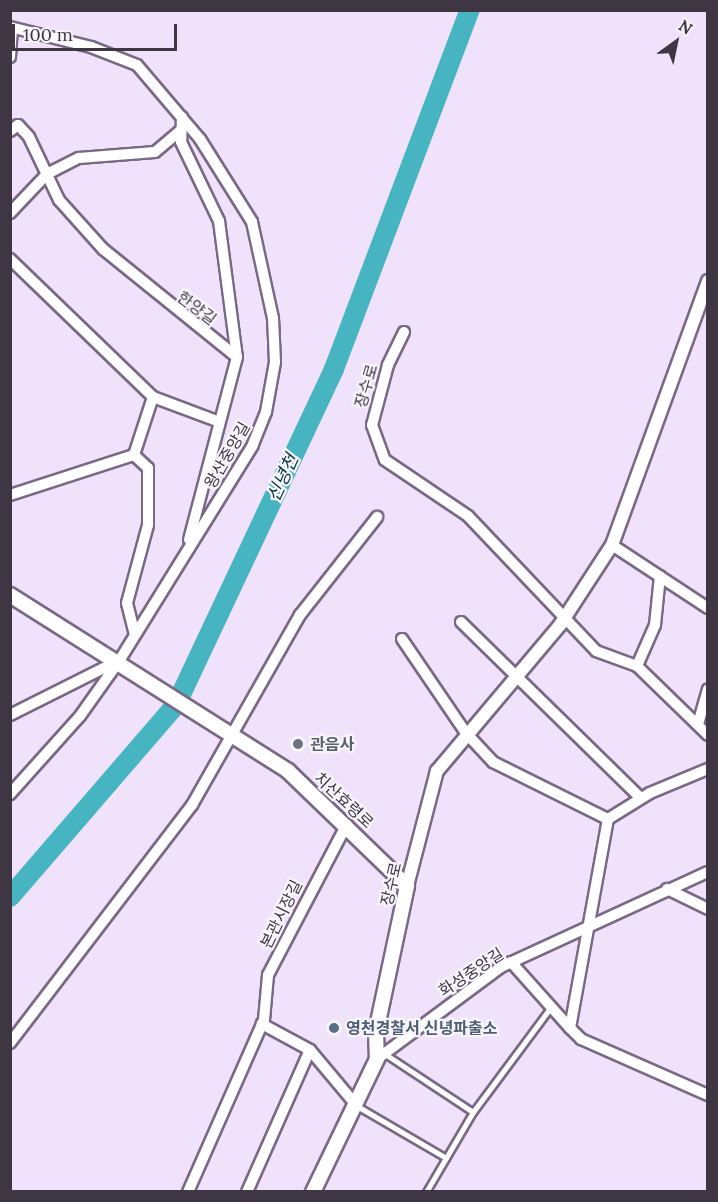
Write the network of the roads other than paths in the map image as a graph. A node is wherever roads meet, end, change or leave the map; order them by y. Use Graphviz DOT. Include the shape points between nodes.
graph roads {
  1 [pos="11,27"];
  2 [pos="10,57"];
  3 [pos="10,115"];
  4 [pos="182,117"];
  5 [pos="14,128"];
  6 [pos="181,130"];
  7 [pos="47,174"];
  8 [pos="10,213"];
  9 [pos="10,259"];
  10 [pos="708,281"];
  11 [pos="404,332"];
  12 [pos="237,357"];
  13 [pos="153,398"];
  14 [pos="217,421"];
  15 [pos="134,455"];
  16 [pos="10,495"];
  17 [pos="376,517"];
  18 [pos="612,545"];
  19 [pos="186,552"];
  20 [pos="660,576"];
  21 [pos="10,595"];
  22 [pos="708,608"];
  23 [pos="565,617"];
  24 [pos="462,622"];
  25 [pos="135,634"];
  26 [pos="402,639"];
  27 [pos="119,661"];
  28 [pos="637,666"];
  29 [pos="517,675"];
  30 [pos="708,689"];
  31 [pos="10,715"];
  32 [pos="698,724"];
  33 [pos="227,730"];
  34 [pos="466,734"];
  35 [pos="708,735"];
  36 [pos="708,770"];
  37 [pos="10,794"];
  38 [pos="641,798"];
  39 [pos="608,819"];
  40 [pos="347,824"];
  41 [pos="708,872"];
  42 [pos="407,886"];
  43 [pos="667,889"];
  44 [pos="708,909"];
  45 [pos="589,922"];
  46 [pos="511,962"];
  47 [pos="551,1006"];
  48 [pos="262,1024"];
  49 [pos="570,1028"];
  50 [pos="10,1043"];
  51 [pos="310,1050"];
  52 [pos="381,1056"];
  53 [pos="708,1095"];
  54 [pos="357,1106"];
  55 [pos="473,1112"];
  56 [pos="446,1158"];
  57 [pos="188,1191"];
  58 [pos="247,1191"];
  59 [pos="313,1191"];
  60 [pos="426,1191"];
  1 -- 2 [label="street"];
  1 -- 4 [label="street, 왕산중앙길" via="124,58"];
  3 -- 5 [label="street, 한양길"];
  4 -- 6 [label="street"];
  4 -- 19 [label="street, 왕산중앙길" via="252,222 273,318 275,362 256,439"];
  5 -- 7 [label="street, 한양길" via="42,154"];
  6 -- 7 [label="street" via="155,152 88,154"];
  6 -- 12 [label="street" via="181,142 219,221"];
  7 -- 8 [label="street"];
  7 -- 12 [label="street, 한양길" via="59,200 103,249"];
  9 -- 13 [label="street, 왕산중앙길"];
  10 -- 18 [label="street, 장수로"];
  11 -- 23 [label="street, 장수로" via="377,401 372,425 379,452 468,516"];
  12 -- 14 [label="street"];
  13 -- 14 [label="street, 왕산중앙길"];
  13 -- 15 [label="street"];
  14 -- 19 [label="street"];
  15 -- 16 [label="street"];
  15 -- 25 [label="street" via="148,468 148,525 127,603"];
  17 -- 33 [label="street" via="300,615"];
  18 -- 20 [label="street"];
  18 -- 23 [label="street, 장수로"];
  19 -- 25 [label="street, 왕산중앙길"];
  20 -- 22 [label="street"];
  20 -- 28 [label="street" via="655,625"];
  21 -- 27 [label="main road"];
  23 -- 28 [label="street, 장수로" via="596,651"];
  23 -- 29 [label="street, 장수로"];
  24 -- 29 [label="street"];
  25 -- 27 [label="street, 왕산중앙길"];
  26 -- 34 [label="street"];
  27 -- 31 [label="street"];
  27 -- 33 [label="main road, 치산효령로"];
  27 -- 37 [label="street, 왕산중앙길" via="80,716"];
  28 -- 32 [label="street, 장수로"];
  29 -- 34 [label="street, 장수로"];
  29 -- 38 [label="street"];
  30 -- 32 [label="street"];
  32 -- 35 [label="street, 장수로"];
  33 -- 40 [label="main road, 치산효령로" via="288,771"];
  33 -- 50 [label="street" via="192,805"];
  34 -- 39 [label="street" via="493,762"];
  34 -- 42 [label="street, 장수로" via="437,771"];
  36 -- 38 [label="street"];
  38 -- 39 [label="street"];
  39 -- 45 [label="street"];
  40 -- 42 [label="main road, 치산효령로"];
  40 -- 48 [label="street, 본관시장길" via="268,975"];
  41 -- 43 [label="street, 화성중앙길"];
  42 -- 52 [label="main road, 장수로" via="376,1032"];
  43 -- 44 [label="street"];
  43 -- 45 [label="street, 화성중앙길"];
  45 -- 46 [label="street, 화성중앙길"];
  45 -- 49 [label="street"];
  46 -- 47 [label="street"];
  46 -- 52 [label="street, 화성중앙길" via="463,991"];
  47 -- 49 [label="street"];
  47 -- 55 [label="lane"];
  48 -- 51 [label="street"];
  48 -- 57 [label="street, 본관시장길"];
  49 -- 53 [label="street" via="581,1039"];
  51 -- 54 [label="street"];
  51 -- 58 [label="street"];
  52 -- 54 [label="main road, 장수로"];
  52 -- 55 [label="lane"];
  54 -- 56 [label="lane"];
  54 -- 59 [label="main road, 장수로"];
  55 -- 56 [label="lane"];
  56 -- 60 [label="lane"];
}
